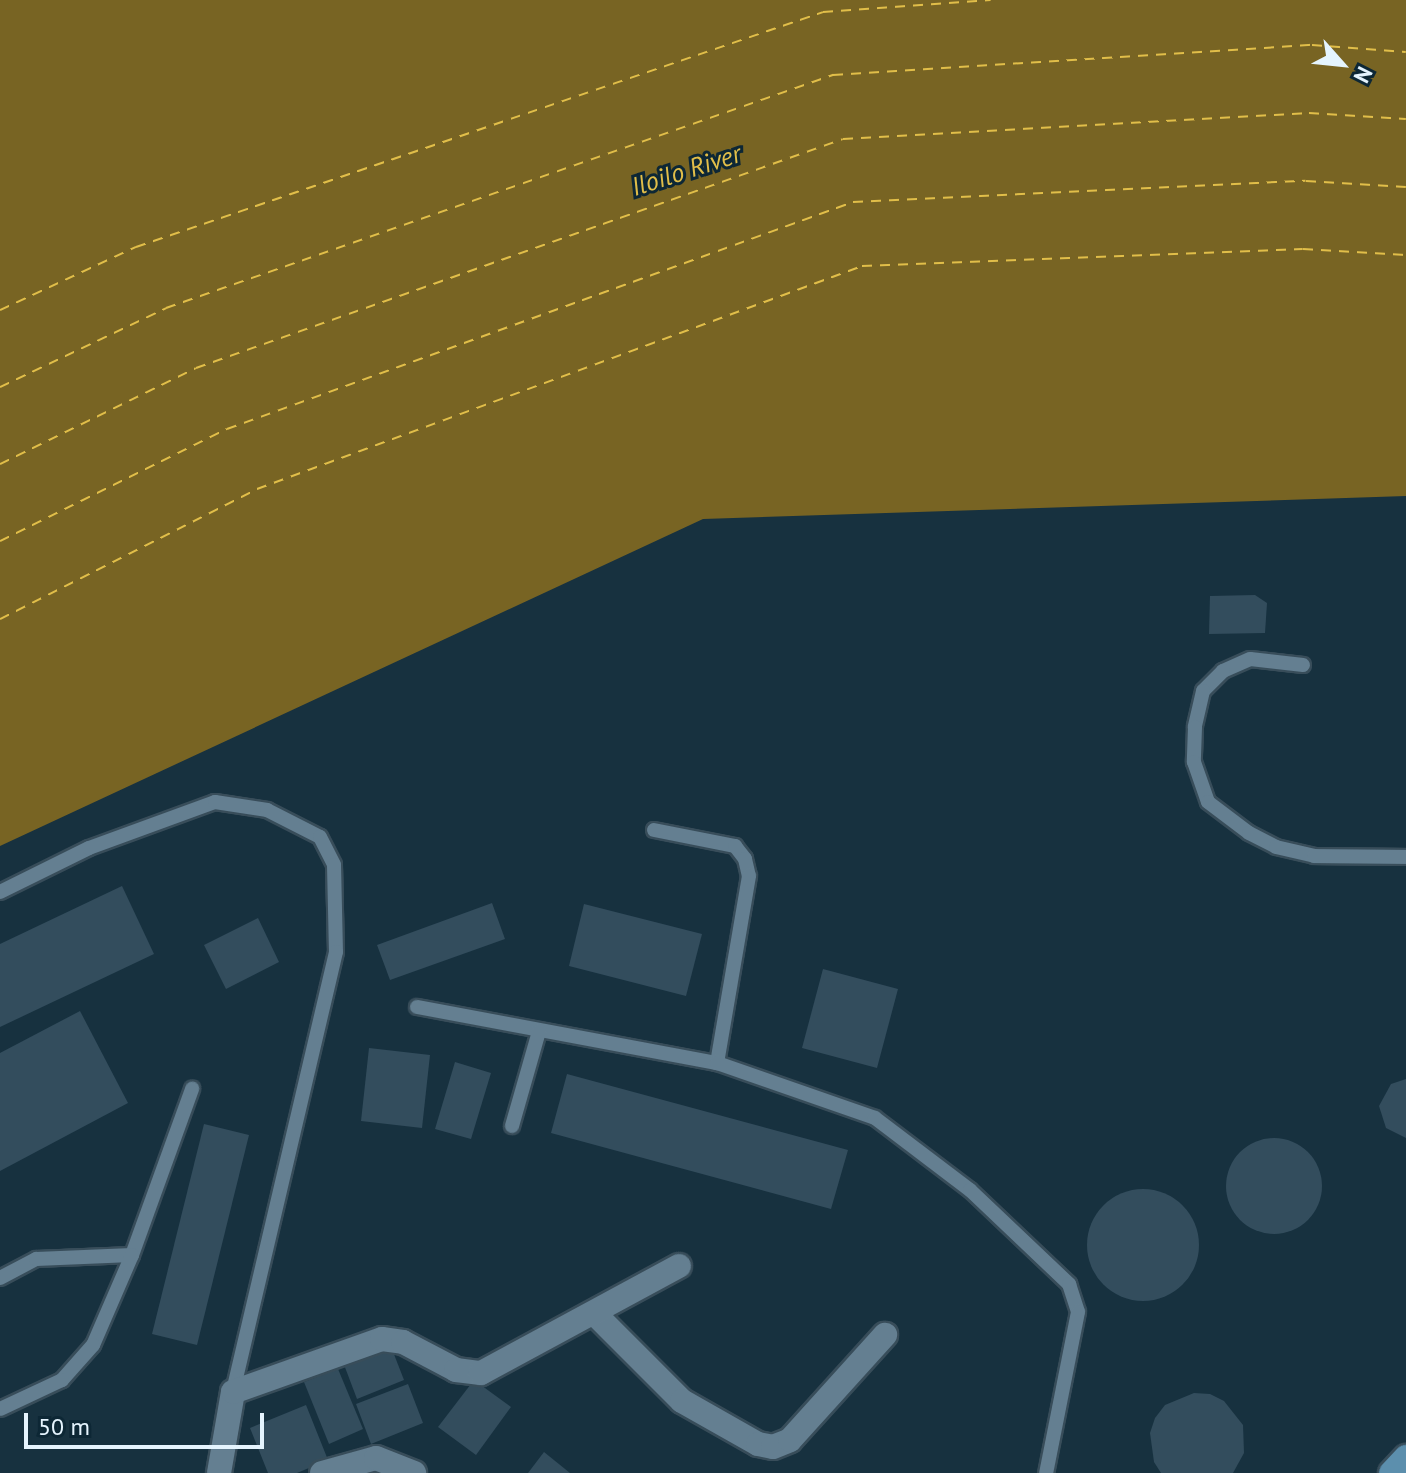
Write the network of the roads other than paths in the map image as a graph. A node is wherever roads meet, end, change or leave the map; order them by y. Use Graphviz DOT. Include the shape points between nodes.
graph roads {
  1 [pos="1303,665"];
  2 [pos="654,830"];
  3 [pos="1406,857"];
  4 [pos="0,892"];
  5 [pos="417,1007"];
  6 [pos="539,1031"];
  7 [pos="717,1063"];
  8 [pos="192,1089"];
  9 [pos="512,1126"];
  10 [pos="132,1255"];
  11 [pos="679,1266"];
  12 [pos="0,1278"];
  13 [pos="594,1313"];
  14 [pos="885,1335"];
  15 [pos="233,1392"];
  16 [pos="0,1409"];
  17 [pos="1406,1457"];
  18 [pos="219,1473"];
  19 [pos="322,1473"];
  20 [pos="414,1473"];
  21 [pos="1046,1473"];
  22 [pos="1391,1473"];
  1 -- 3 [label="lane" via="1250,659 1223,671 1203,691 1194,762 1208,802 1276,847 1314,856"];
  2 -- 7 [label="lane" via="735,846 747,868"];
  4 -- 15 [label="lane" via="89,848 215,802 267,810 320,837 334,865 336,952"];
  5 -- 6 [label="lane"];
  6 -- 7 [label="lane"];
  6 -- 9 [label="lane"];
  7 -- 21 [label="lane" via="875,1118 970,1190 1069,1284 1078,1312"];
  8 -- 10 [label="lane"];
  10 -- 12 [label="lane" via="36,1259"];
  10 -- 16 [label="lane" via="93,1345 62,1380"];
  11 -- 13 [label="street"];
  13 -- 14 [label="street" via="682,1401 758,1444 773,1447 790,1440"];
  13 -- 15 [label="street" via="481,1373 456,1370 403,1342 382,1339"];
  15 -- 18 [label="street"];
  17 -- 22 [label="street"];
  19 -- 20 [label="street" via="376,1458"];
}
